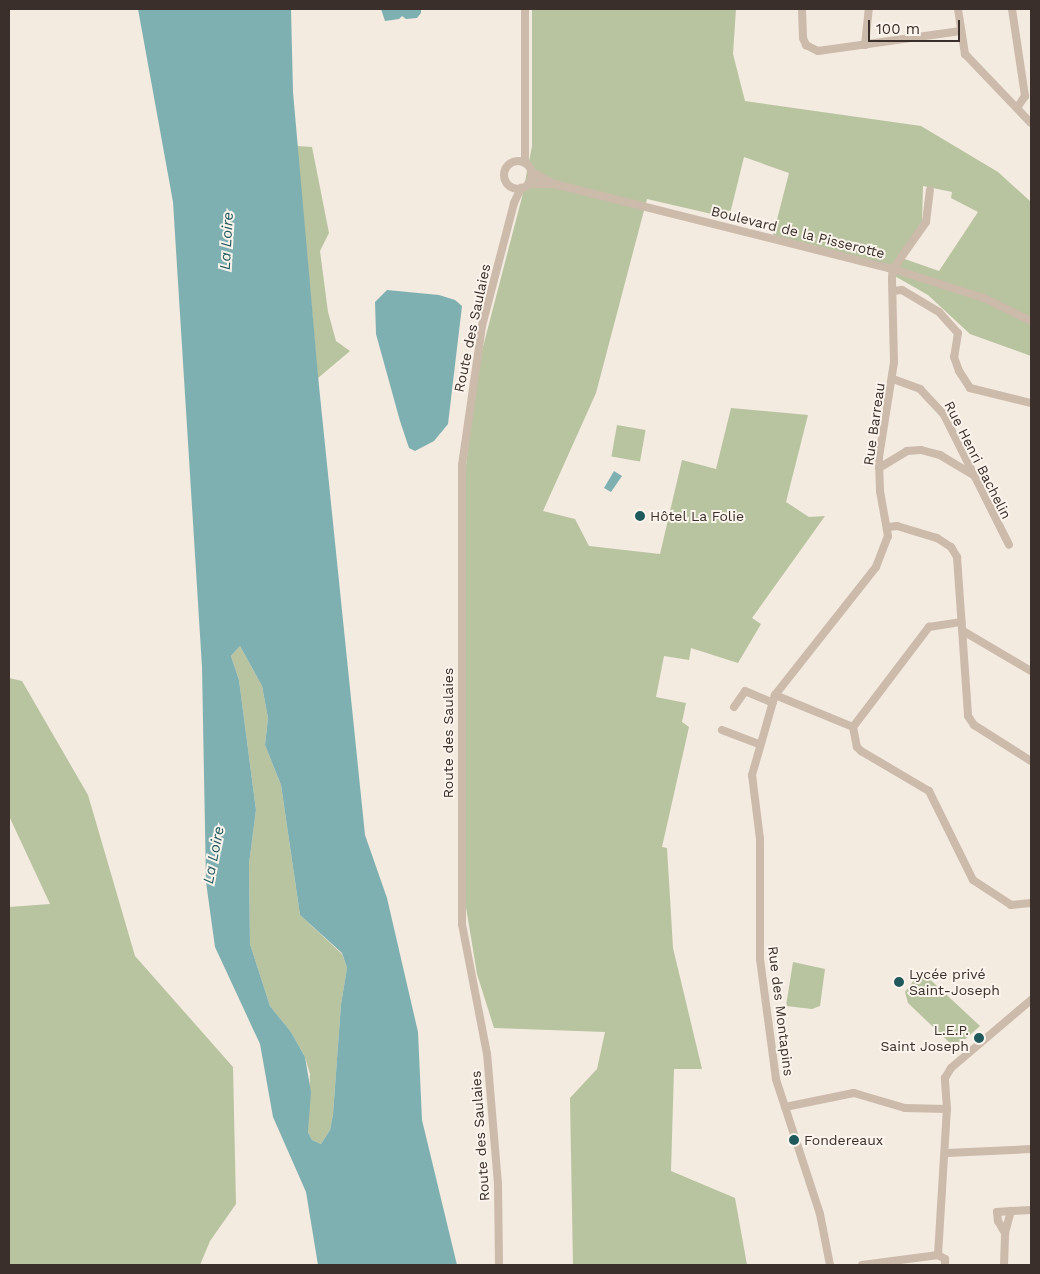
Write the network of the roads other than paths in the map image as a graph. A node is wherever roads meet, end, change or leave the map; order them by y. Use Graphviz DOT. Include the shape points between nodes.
graph roads {
  1 [pos="525,9"];
  2 [pos="802,9"];
  3 [pos="869,9"];
  4 [pos="958,9"];
  5 [pos="1012,9"];
  6 [pos="962,31"];
  7 [pos="865,45"];
  8 [pos="1017,108"];
  9 [pos="1031,123"];
  10 [pos="523,144"];
  11 [pos="515,162"];
  12 [pos="525,163"];
  13 [pos="532,171"];
  14 [pos="554,184"];
  15 [pos="511,186"];
  16 [pos="525,186"];
  17 [pos="930,190"];
  18 [pos="514,203"];
  19 [pos="893,269"];
  20 [pos="893,290"];
  21 [pos="1031,321"];
  22 [pos="893,379"];
  23 [pos="1031,402"];
  24 [pos="880,468"];
  25 [pos="974,475"];
  26 [pos="889,527"];
  27 [pos="1009,545"];
  28 [pos="962,627"];
  29 [pos="1031,672"];
  30 [pos="774,699"];
  31 [pos="734,707"];
  32 [pos="853,727"];
  33 [pos="722,730"];
  34 [pos="759,744"];
  35 [pos="1031,761"];
  36 [pos="1031,903"];
  37 [pos="1031,1000"];
  38 [pos="785,1107"];
  39 [pos="948,1109"];
  40 [pos="1031,1149"];
  41 [pos="947,1153"];
  42 [pos="1031,1210"];
  43 [pos="1012,1211"];
  44 [pos="1005,1233"];
  45 [pos="938,1255"];
  46 [pos="498,1265"];
  47 [pos="830,1265"];
  48 [pos="862,1265"];
  49 [pos="945,1265"];
  50 [pos="1004,1265"];
  1 -- 10 [label="street"];
  2 -- 7 [label="street" via="806,45 818,51"];
  3 -- 7 [label="street"];
  4 -- 6 [label="street"];
  5 -- 8 [label="street" via="1025,96"];
  6 -- 7 [label="street"];
  6 -- 8 [label="street" via="965,54"];
  8 -- 9 [label="street"];
  10 -- 11 [label="street"];
  10 -- 12 [label="street"];
  11 -- 12 [label="street"];
  11 -- 15 [label="street" via="505,171 505,180"];
  12 -- 13 [label="street"];
  13 -- 14 [label="street"];
  13 -- 16 [label="street"];
  14 -- 16 [label="street"];
  14 -- 19 [label="street, Boulevard de la Pisserotte"];
  15 -- 16 [label="street"];
  15 -- 18 [label="street"];
  16 -- 18 [label="street"];
  17 -- 19 [label="street" via="926,222"];
  18 -- 46 [label="street, Route des Saulaies" via="475,359 462,464 461,512 462,924 487,1054 498,1184"];
  19 -- 20 [label="street, Rue Barreau"];
  19 -- 21 [label="street, Boulevard de la Pisserotte" via="984,298"];
  20 -- 22 [label="street, Rue Barreau"];
  20 -- 23 [label="street" via="902,290 939,312 958,333 954,357 970,388"];
  22 -- 24 [label="street, Rue Barreau"];
  22 -- 25 [label="street, Rue Henri Bachelin" via="912,385 932,399 944,415"];
  24 -- 25 [label="street" via="907,451 921,450 940,455"];
  24 -- 26 [label="street, Rue Barreau" via="880,491"];
  25 -- 27 [label="street, Rue Henri Bachelin"];
  26 -- 28 [label="street" via="897,526 937,538 951,548 957,557"];
  26 -- 30 [label="street" via="876,567"];
  28 -- 29 [label="street"];
  28 -- 32 [label="street" via="929,627"];
  28 -- 35 [label="street" via="968,716 974,725"];
  30 -- 31 [label="street" via="745,691"];
  30 -- 32 [label="street"];
  30 -- 34 [label="street, Rue des Montapins"];
  32 -- 36 [label="street" via="860,751 929,791 973,880 1011,905"];
  33 -- 34 [label="street"];
  34 -- 38 [label="street, Rue des Montapins" via="752,775 760,839 760,959 776,1079"];
  37 -- 39 [label="street" via="951,1068 945,1078"];
  38 -- 39 [label="street" via="854,1094 905,1108"];
  38 -- 47 [label="street, Rue des Montapins" via="820,1214"];
  39 -- 41 [label="street"];
  40 -- 41 [label="street"];
  41 -- 45 [label="street"];
  42 -- 43 [label="street"];
  43 -- 44 [label="street"];
  43 -- 44 [label="street" via="997,1212"];
  44 -- 50 [label="street"];
  45 -- 48 [label="street"];
  45 -- 49 [label="street" via="945,1259"];
}
